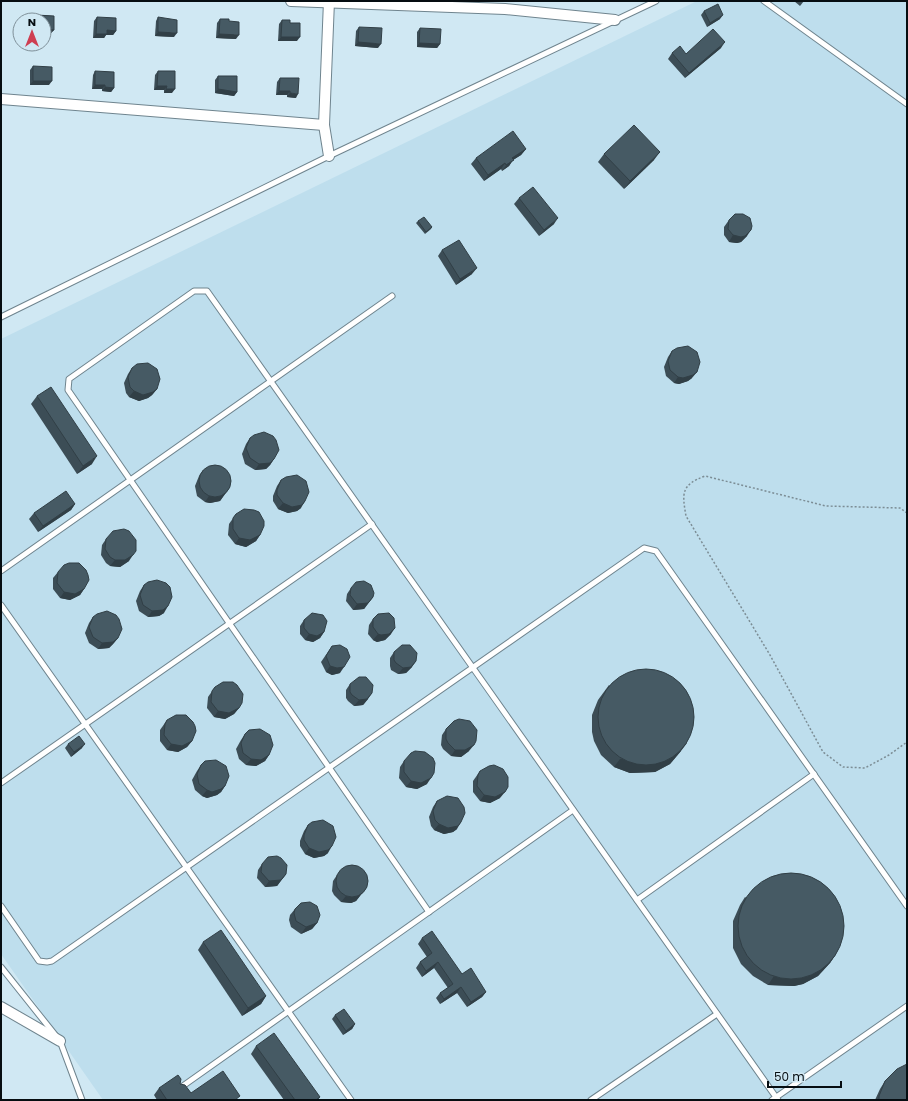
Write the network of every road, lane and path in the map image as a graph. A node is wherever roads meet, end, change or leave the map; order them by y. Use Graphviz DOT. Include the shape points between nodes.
graph roads {
  1 [pos="291,1"];
  2 [pos="656,1"];
  3 [pos="764,1"];
  4 [pos="328,2"];
  5 [pos="615,20"];
  6 [pos="1,99"];
  7 [pos="907,104"];
  8 [pos="324,125"];
  9 [pos="329,156"];
  10 [pos="392,296"];
  11 [pos="1,317"];
  12 [pos="271,382"];
  13 [pos="130,480"];
  14 [pos="907,513"];
  15 [pos="372,524"];
  16 [pos="1,571"];
  17 [pos="1,605"];
  18 [pos="230,624"];
  19 [pos="473,668"];
  20 [pos="85,724"];
  21 [pos="907,742"];
  22 [pos="329,768"];
  23 [pos="814,774"];
  24 [pos="1,783"];
  25 [pos="573,810"];
  26 [pos="186,868"];
  27 [pos="637,900"];
  28 [pos="1,906"];
  29 [pos="907,906"];
  30 [pos="429,912"];
  31 [pos="1,967"];
  32 [pos="907,1006"];
  33 [pos="1,1007"];
  34 [pos="288,1011"];
  35 [pos="717,1014"];
  36 [pos="60,1041"];
  37 [pos="178,1089"];
  38 [pos="775,1099"];
  39 [pos="82,1100"];
  40 [pos="351,1100"];
  41 [pos="591,1100"];
  1 -- 4 [label="street"];
  2 -- 5 [label="lane"];
  3 -- 7 [label="lane"];
  4 -- 5 [label="street" via="505,9"];
  4 -- 8 [label="street"];
  5 -- 9 [label="lane"];
  6 -- 8 [label="street"];
  8 -- 9 [label="street"];
  9 -- 11 [label="lane"];
  10 -- 12 [label="lane"];
  12 -- 13 [label="lane"];
  12 -- 13 [label="lane" via="207,291 194,291 69,379 68,390"];
  12 -- 15 [label="lane"];
  13 -- 16 [label="lane"];
  13 -- 18 [label="lane"];
  14 -- 21 [label="path" via="900,508 826,506 704,476 685,487 683,500 686,516 770,655 823,752 843,767 864,768 890,755"];
  15 -- 18 [label="lane"];
  15 -- 19 [label="lane"];
  17 -- 20 [label="lane"];
  18 -- 20 [label="lane"];
  18 -- 22 [label="lane"];
  19 -- 22 [label="lane"];
  19 -- 23 [label="lane" via="644,548 656,551"];
  19 -- 25 [label="lane"];
  20 -- 24 [label="lane"];
  20 -- 26 [label="lane"];
  22 -- 26 [label="lane"];
  22 -- 30 [label="lane"];
  23 -- 27 [label="lane"];
  23 -- 29 [label="lane"];
  25 -- 27 [label="lane"];
  25 -- 30 [label="lane"];
  26 -- 28 [label="lane" via="52,961 39,961"];
  26 -- 34 [label="lane"];
  27 -- 35 [label="lane"];
  30 -- 34 [label="lane"];
  31 -- 36 [label="lane"];
  32 -- 38 [label="lane"];
  33 -- 36 [label="street"];
  34 -- 37 [label="lane"];
  34 -- 40 [label="lane"];
  35 -- 38 [label="lane"];
  35 -- 41 [label="lane"];
  36 -- 39 [label="lane"];
}
